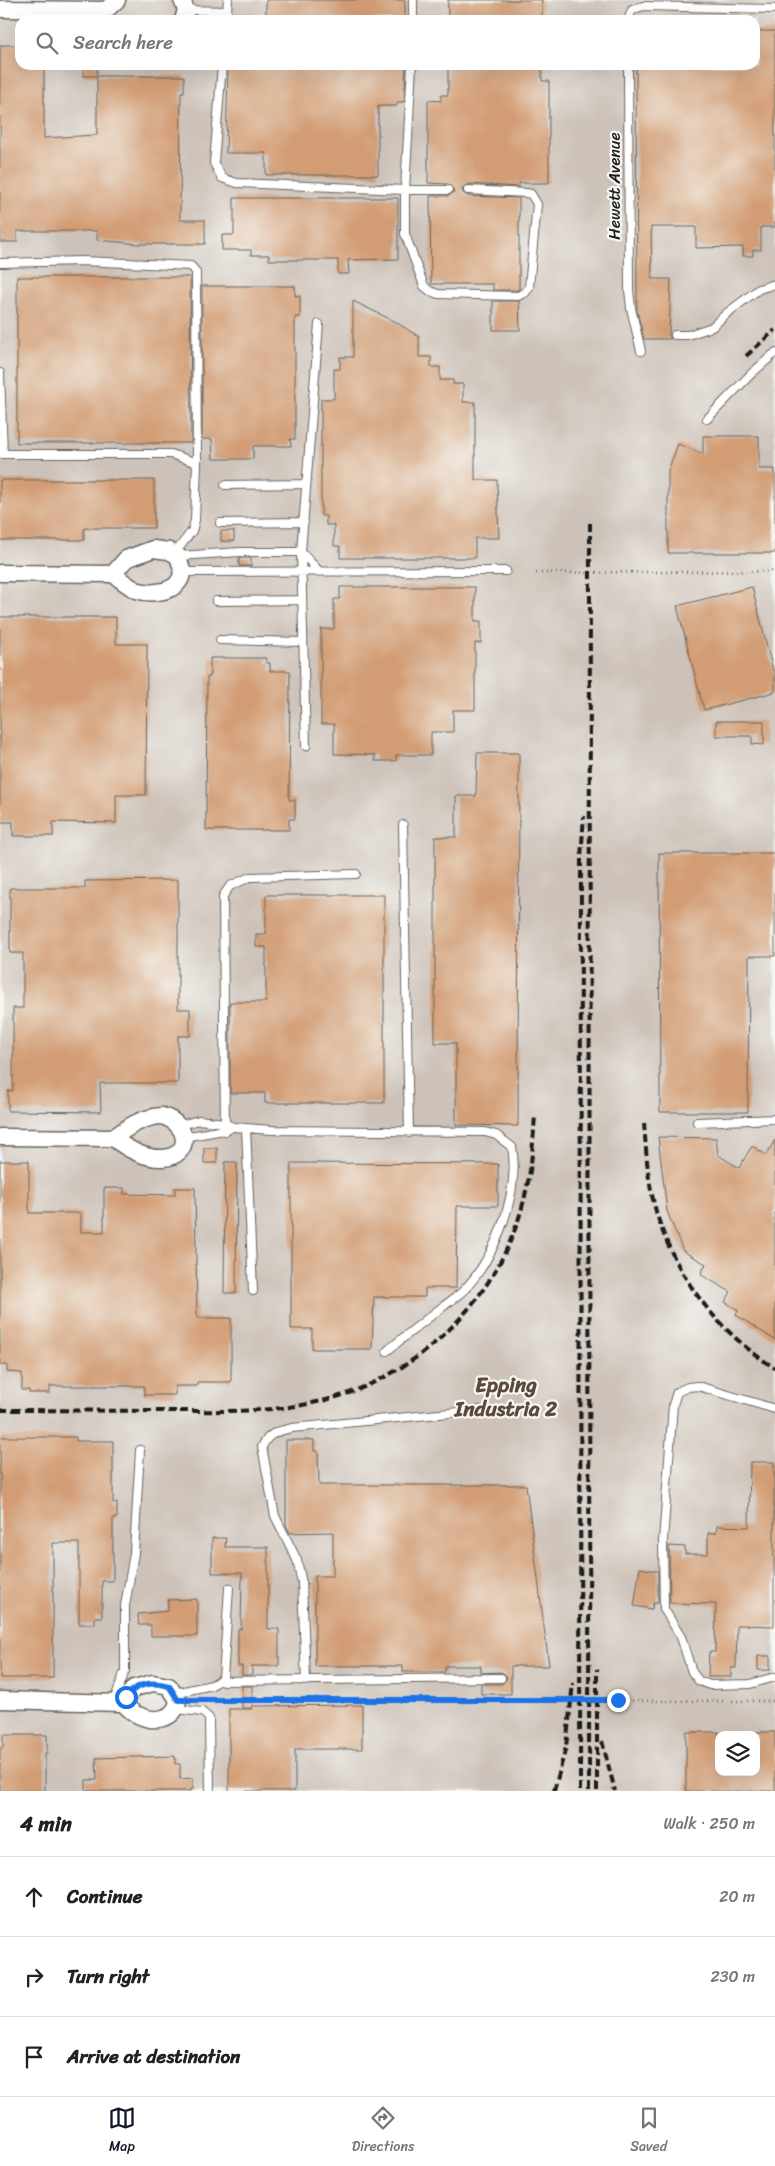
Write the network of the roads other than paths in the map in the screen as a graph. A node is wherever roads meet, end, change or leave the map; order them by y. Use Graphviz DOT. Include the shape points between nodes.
graph roads {
  1 [pos="228,0"];
  2 [pos="413,0"];
  3 [pos="0,9"];
  4 [pos="113,10"];
  5 [pos="183,10"];
  6 [pos="775,10"];
  7 [pos="227,11"];
  8 [pos="227,15"];
  9 [pos="413,15"];
  10 [pos="629,15"];
  11 [pos="222,70"];
  12 [pos="412,70"];
  13 [pos="628,70"];
  14 [pos="405,190"];
  15 [pos="448,190"];
  16 [pos="468,190"];
  17 [pos="0,263"];
  18 [pos="775,284"];
  19 [pos="319,324"];
  20 [pos="675,335"];
  21 [pos="641,351"];
  22 [pos="775,353"];
  23 [pos="0,373"];
  24 [pos="707,419"];
  25 [pos="1,425"];
  26 [pos="1,454"];
  27 [pos="197,463"];
  28 [pos="306,484"];
  29 [pos="225,485"];
  30 [pos="304,522"];
  31 [pos="220,523"];
  32 [pos="301,552"];
  33 [pos="176,555"];
  34 [pos="506,570"];
  35 [pos="182,572"];
  36 [pos="320,572"];
  37 [pos="0,573"];
  38 [pos="302,573"];
  39 [pos="113,574"];
  40 [pos="302,600"];
  41 [pos="216,601"];
  42 [pos="220,640"];
  43 [pos="303,642"];
  44 [pos="306,746"];
  45 [pos="403,826"];
  46 [pos="356,874"];
  47 [pos="775,1119"];
  48 [pos="698,1122"];
  49 [pos="224,1127"];
  50 [pos="246,1128"];
  51 [pos="182,1131"];
  52 [pos="409,1132"];
  53 [pos="0,1137"];
  54 [pos="113,1138"];
  55 [pos="252,1291"];
  56 [pos="387,1351"];
  57 [pos="775,1409"];
  58 [pos="481,1410"];
  59 [pos="140,1450"];
  60 [pos="229,1588"];
  61 [pos="775,1676"];
  62 [pos="502,1678"];
  63 [pos="220,1681"];
  64 [pos="306,1681"];
  65 [pos="0,1700"];
  66 [pos="177,1701"];
  67 [pos="119,1702"];
  68 [pos="210,1791"];
  1 -- 7 [label="lane"];
  2 -- 9 [label="lane"];
  3 -- 4 [label="street"];
  5 -- 7 [label="lane"];
  6 -- 10 [label="lane" via="643,6"];
  7 -- 8 [label="lane"];
  11 -- 14 [label="lane" via="214,163 222,178 237,183"];
  12 -- 14 [label="lane"];
  13 -- 21 [label="lane, Hewett Avenue" via="630,308"];
  14 -- 15 [label="lane"];
  14 -- 16 [label="lane" via="405,234 420,277 430,291 438,294 518,296 529,287 537,204 526,193"];
  17 -- 27 [label="lane" via="83,261 194,268"];
  18 -- 20 [label="lane" via="759,289 712,327 688,335"];
  19 -- 28 [label="lane"];
  22 -- 24 [label="lane"];
  23 -- 25 [label="lane"];
  25 -- 26 [label="lane"];
  26 -- 27 [label="lane" via="171,454"];
  27 -- 33 [label="lane" via="194,525"];
  28 -- 29 [label="lane"];
  28 -- 30 [label="lane"];
  30 -- 31 [label="lane"];
  30 -- 32 [label="lane"];
  32 -- 33 [label="lane"];
  32 -- 36 [label="lane"];
  32 -- 38 [label="lane"];
  33 -- 35 [label="street"];
  33 -- 39 [label="street" via="153,549 142,552 126,559"];
  34 -- 36 [label="lane"];
  35 -- 38 [label="lane"];
  35 -- 39 [label="street" via="171,589 153,592 134,589"];
  36 -- 38 [label="lane"];
  37 -- 39 [label="street"];
  38 -- 40 [label="lane"];
  40 -- 41 [label="lane"];
  40 -- 43 [label="lane"];
  42 -- 43 [label="lane"];
  43 -- 44 [label="lane"];
  45 -- 52 [label="lane"];
  46 -- 49 [label="lane" via="250,877 230,886 223,896"];
  47 -- 48 [label="lane"];
  49 -- 50 [label="lane"];
  49 -- 51 [label="lane"];
  49 -- 51 [label="lane" via="199,1120"];
  50 -- 52 [label="lane"];
  50 -- 55 [label="lane"];
  51 -- 54 [label="street" via="169,1118 153,1117 131,1125"];
  51 -- 54 [label="street" via="184,1144 178,1152 162,1158 138,1153"];
  52 -- 56 [label="lane" via="485,1132 496,1135 512,1147 514,1176 500,1232 488,1257 465,1289"];
  53 -- 54 [label="street"];
  57 -- 61 [label="lane" via="698,1386 677,1392 673,1404 663,1541 664,1609 699,1681 710,1685 750,1684"];
  58 -- 64 [label="lane" via="292,1428 271,1434 265,1441 262,1447 275,1516 297,1560 302,1584"];
  59 -- 67 [label="lane" via="134,1552 124,1606 125,1671"];
  60 -- 63 [label="lane" via="223,1678"];
  62 -- 64 [label="lane"];
  63 -- 64 [label="lane"];
  63 -- 66 [label="lane"];
  65 -- 67 [label="street"];
  66 -- 67 [label="street" via="172,1715 164,1718 144,1718"];
  66 -- 67 [label="street" via="169,1686 154,1683 134,1688"];
  66 -- 68 [label="lane" via="208,1718"];
}
